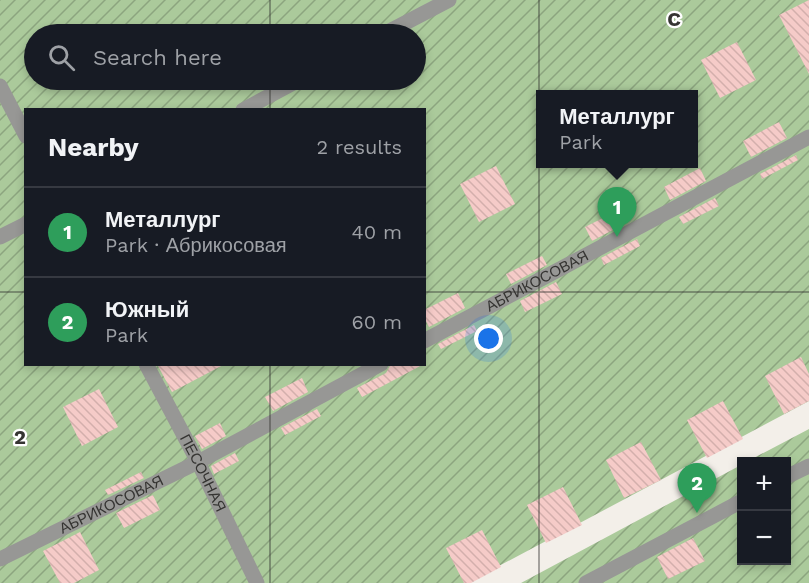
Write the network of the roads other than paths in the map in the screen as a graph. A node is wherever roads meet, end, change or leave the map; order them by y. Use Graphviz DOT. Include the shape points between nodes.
graph roads {
  1 [pos="449,0"];
  2 [pos="403,24"];
  3 [pos="0,86"];
  4 [pos="280,90"];
  5 [pos="247,108"];
  6 [pos="24,132"];
  7 [pos="809,137"];
  8 [pos="24,225"];
  9 [pos="0,237"];
  10 [pos="426,340"];
  11 [pos="147,366"];
  12 [pos="377,366"];
  13 [pos="198,462"];
  14 [pos="809,466"];
  15 [pos="791,475"];
  16 [pos="737,503"];
  17 [pos="0,560"];
  18 [pos="257,583"];
  19 [pos="586,583"];
  1 -- 2 [label="street"];
  3 -- 6 [label="street"];
  4 -- 5 [label="street"];
  7 -- 10 [label="street, АБРИКОСОВАЯ"];
  8 -- 9 [label="street"];
  11 -- 13 [label="street, ПЕСОЧНАЯ"];
  12 -- 13 [label="street, АБРИКОСОВАЯ"];
  13 -- 17 [label="street, АБРИКОСОВАЯ"];
  13 -- 18 [label="street, ПЕСОЧНАЯ"];
  14 -- 15 [label="street"];
  16 -- 19 [label="street"];
}
